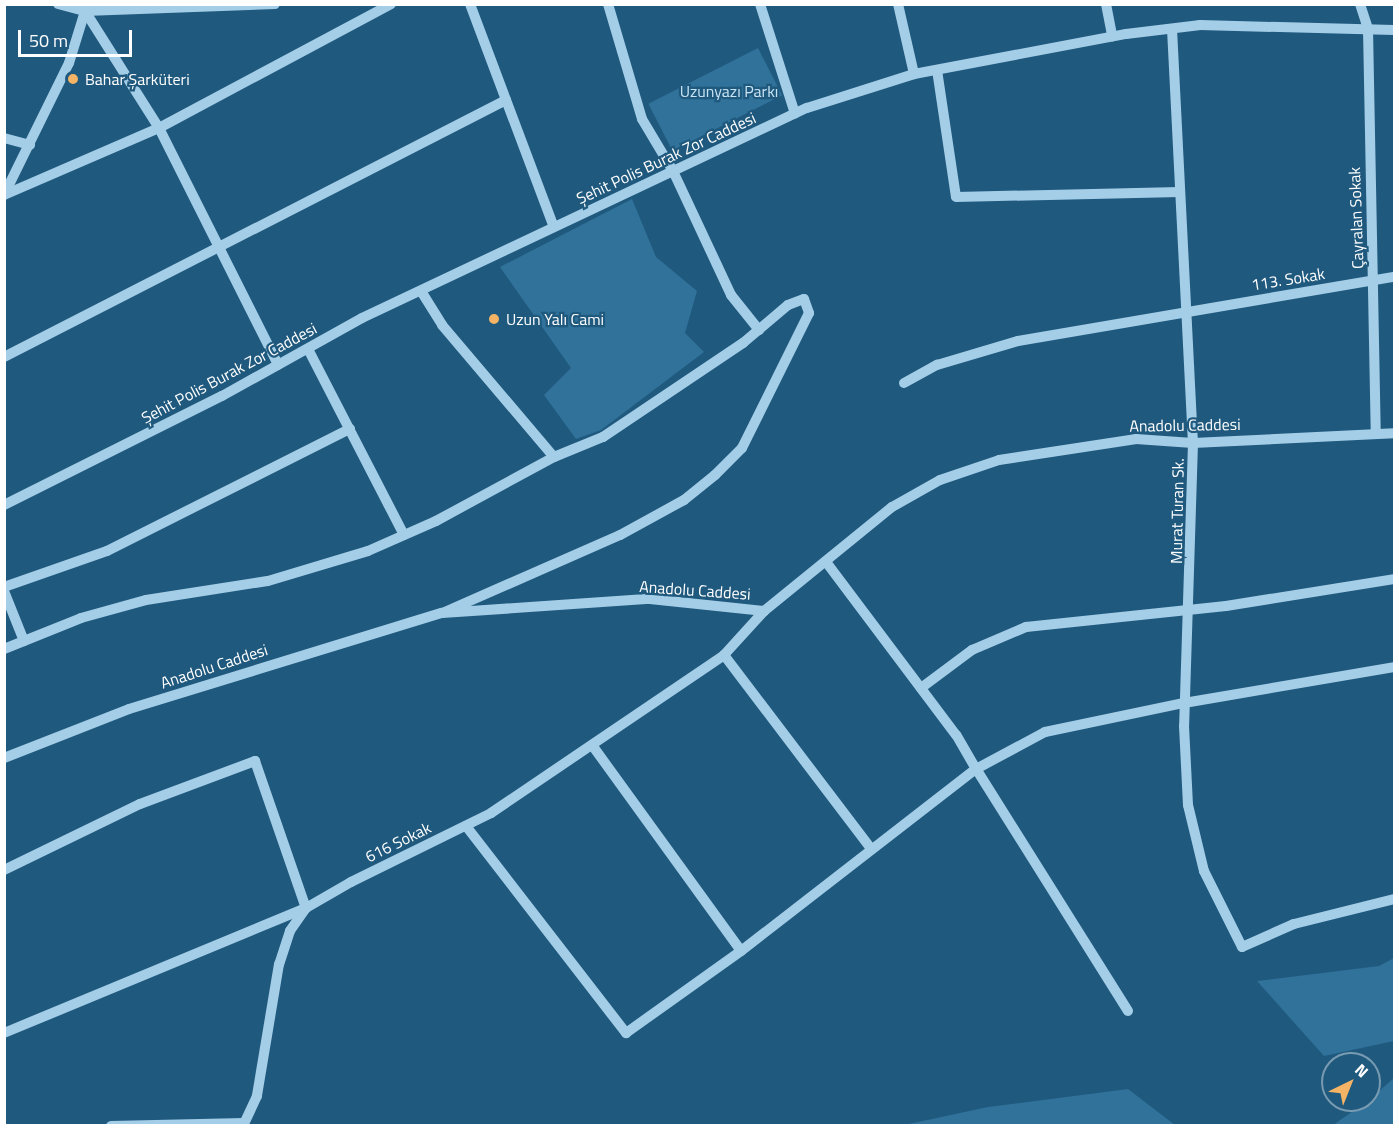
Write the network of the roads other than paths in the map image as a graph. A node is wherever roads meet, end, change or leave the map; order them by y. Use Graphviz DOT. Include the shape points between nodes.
graph roads {
  1 [pos="58,4"];
  2 [pos="275,4"];
  3 [pos="470,4"];
  4 [pos="608,4"];
  5 [pos="760,4"];
  6 [pos="898,4"];
  7 [pos="1106,4"];
  8 [pos="1360,4"];
  9 [pos="381,5"];
  10 [pos="86,8"];
  11 [pos="1172,29"];
  12 [pos="1368,29"];
  13 [pos="1395,30"];
  14 [pos="1112,36"];
  15 [pos="938,70"];
  16 [pos="914,74"];
  17 [pos="506,100"];
  18 [pos="795,114"];
  19 [pos="159,128"];
  20 [pos="4,138"];
  21 [pos="30,145"];
  22 [pos="673,171"];
  23 [pos="1180,192"];
  24 [pos="4,195"];
  25 [pos="554,227"];
  26 [pos="216,247"];
  27 [pos="1395,277"];
  28 [pos="1373,280"];
  29 [pos="421,291"];
  30 [pos="1186,310"];
  31 [pos="759,330"];
  32 [pos="308,348"];
  33 [pos="4,357"];
  34 [pos="278,365"];
  35 [pos="904,383"];
  36 [pos="350,429"];
  37 [pos="1376,431"];
  38 [pos="1395,433"];
  39 [pos="1193,442"];
  40 [pos="554,457"];
  41 [pos="4,505"];
  42 [pos="404,535"];
  43 [pos="826,562"];
  44 [pos="1395,579"];
  45 [pos="4,589"];
  46 [pos="1190,609"];
  47 [pos="764,611"];
  48 [pos="442,613"];
  49 [pos="24,641"];
  50 [pos="4,649"];
  51 [pos="724,655"];
  52 [pos="1395,666"];
  53 [pos="921,688"];
  54 [pos="1184,703"];
  55 [pos="592,745"];
  56 [pos="4,758"];
  57 [pos="976,769"];
  58 [pos="466,825"];
  59 [pos="871,849"];
  60 [pos="4,870"];
  61 [pos="1395,899"];
  62 [pos="306,908"];
  63 [pos="741,951"];
  64 [pos="1128,1011"];
  65 [pos="4,1033"];
  66 [pos="243,1124"];
  67 [pos="111,1125"];
  1 -- 10 [label="street"];
  2 -- 10 [label="street"];
  3 -- 17 [label="street"];
  4 -- 22 [label="street" via="642,119"];
  5 -- 18 [label="street"];
  6 -- 16 [label="street"];
  7 -- 14 [label="street"];
  8 -- 12 [label="street, Çayralan Sokak"];
  9 -- 19 [label="street"];
  10 -- 19 [label="street"];
  10 -- 21 [label="street" via="69,63"];
  11 -- 12 [label="street, Şehit Polis Burak Zor Caddesi" via="1200,25"];
  11 -- 14 [label="street, Şehit Polis Burak Zor Caddesi"];
  11 -- 23 [label="street, Murat Turan Sk."];
  12 -- 13 [label="street, Şehit Polis Burak Zor Caddesi"];
  12 -- 28 [label="street, Çayralan Sokak"];
  14 -- 15 [label="street, Şehit Polis Burak Zor Caddesi"];
  15 -- 16 [label="street, Şehit Polis Burak Zor Caddesi"];
  15 -- 23 [label="street" via="956,198"];
  16 -- 18 [label="street, Şehit Polis Burak Zor Caddesi"];
  17 -- 25 [label="street"];
  17 -- 26 [label="street"];
  18 -- 22 [label="street, Şehit Polis Burak Zor Caddesi"];
  19 -- 24 [label="street"];
  19 -- 26 [label="street"];
  20 -- 21 [label="street"];
  21 -- 24 [label="street"];
  22 -- 25 [label="street, Şehit Polis Burak Zor Caddesi"];
  22 -- 31 [label="street" via="731,295"];
  23 -- 30 [label="street, Murat Turan Sk."];
  25 -- 29 [label="street, Şehit Polis Burak Zor Caddesi"];
  26 -- 33 [label="street"];
  26 -- 34 [label="street"];
  27 -- 28 [label="street, 113. Sokak"];
  28 -- 30 [label="street, 113. Sokak"];
  28 -- 37 [label="street, Çayralan Sokak"];
  29 -- 32 [label="street, Şehit Polis Burak Zor Caddesi"];
  29 -- 40 [label="street" via="442,325"];
  30 -- 35 [label="street, 113. Sokak" via="1018,341 937,365"];
  30 -- 39 [label="street, Murat Turan Sk."];
  31 -- 40 [label="street" via="603,437"];
  31 -- 48 [label="street" via="788,305 804,299 809,313 742,448 715,475 684,500 620,535"];
  32 -- 34 [label="street, Şehit Polis Burak Zor Caddesi"];
  32 -- 36 [label="street"];
  34 -- 41 [label="street, Şehit Polis Burak Zor Caddesi" via="50,485"];
  36 -- 42 [label="street"];
  36 -- 45 [label="street" via="107,551"];
  37 -- 38 [label="street, Anadolu Caddesi"];
  37 -- 39 [label="street, Anadolu Caddesi"];
  39 -- 43 [label="street, Anadolu Caddesi" via="1136,439 999,460 940,480 892,507"];
  39 -- 46 [label="street, Murat Turan Sk."];
  40 -- 42 [label="street"];
  42 -- 49 [label="street" via="368,551 268,581 146,600 81,618"];
  43 -- 47 [label="street, Anadolu Caddesi"];
  43 -- 53 [label="street"];
  44 -- 46 [label="street"];
  45 -- 49 [label="street"];
  46 -- 53 [label="street" via="1026,627 972,650"];
  46 -- 54 [label="street, Murat Turan Sk."];
  47 -- 48 [label="street, Anadolu Caddesi" via="650,599"];
  47 -- 51 [label="street, 616 Sokak"];
  48 -- 56 [label="street, Anadolu Caddesi" via="129,709"];
  49 -- 50 [label="street"];
  51 -- 55 [label="street, 616 Sokak"];
  51 -- 59 [label="street"];
  52 -- 54 [label="street"];
  53 -- 57 [label="street"];
  54 -- 57 [label="street" via="1045,732"];
  54 -- 61 [label="street, Murat Turan Sk." via="1188,805 1204,871 1242,947 1294,924"];
  55 -- 58 [label="street, 616 Sokak" via="491,813"];
  55 -- 63 [label="street"];
  57 -- 59 [label="street"];
  57 -- 64 [label="street"];
  58 -- 62 [label="street, 616 Sokak"];
  58 -- 63 [label="street" via="626,1033"];
  59 -- 63 [label="street"];
  60 -- 62 [label="street" via="140,804 255,761"];
  62 -- 65 [label="street, 616 Sokak"];
  62 -- 66 [label="street" via="290,931 279,964 257,1096"];
  66 -- 67 [label="street"];
}
